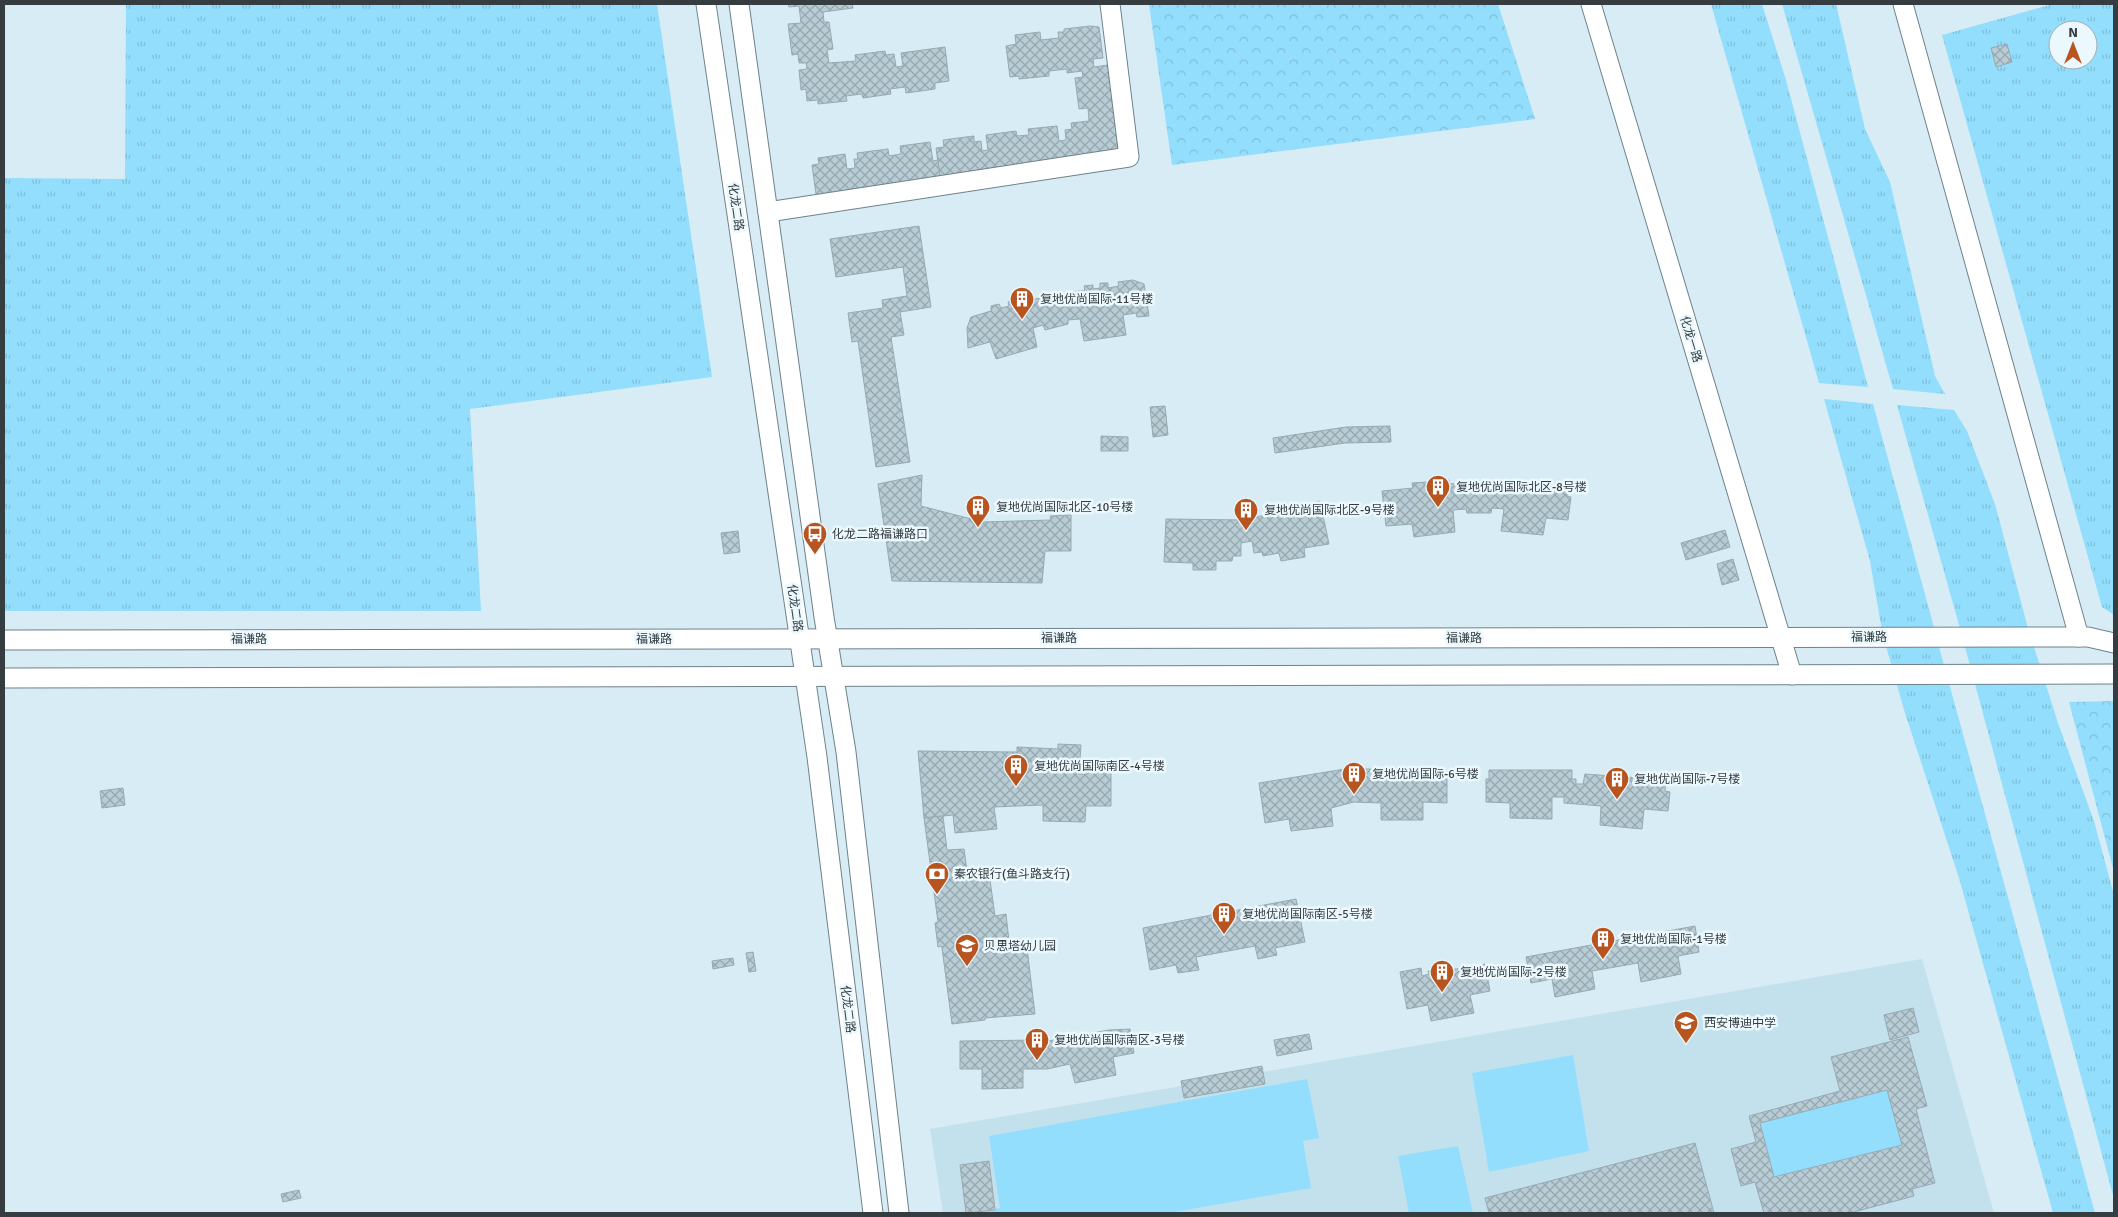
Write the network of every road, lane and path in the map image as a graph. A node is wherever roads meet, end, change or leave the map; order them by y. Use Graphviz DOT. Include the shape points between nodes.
graph roads {
  1 [pos="706,4"];
  2 [pos="739,4"];
  3 [pos="1110,4"];
  4 [pos="1591,4"];
  5 [pos="1903,4"];
  6 [pos="768,212"];
  7 [pos="1781,637"];
  8 [pos="2079,637"];
  9 [pos="799,639"];
  10 [pos="827,639"];
  11 [pos="4,640"];
  12 [pos="2114,643"];
  13 [pos="2114,674"];
  14 [pos="1792,675"];
  15 [pos="805,676"];
  16 [pos="833,676"];
  17 [pos="4,678"];
  18 [pos="873,1213"];
  19 [pos="899,1213"];
  1 -- 9 [label="street, 化龙二路"];
  2 -- 6 [label="street"];
  3 -- 6 [label="street" via="1129,157"];
  4 -- 7 [label="street, 化龙一路"];
  5 -- 8 [label="street"];
  6 -- 10 [label="street"];
  7 -- 8 [label="street, 福谦路"];
  7 -- 10 [label="street, 福谦路"];
  7 -- 14 [label="street, 化龙一路"];
  8 -- 12 [label="street, 福谦路"];
  9 -- 10 [label="street, 福谦路"];
  9 -- 11 [label="street, 福谦路"];
  9 -- 15 [label="street, 化龙二路"];
  10 -- 16 [label="street"];
  13 -- 14 [label="street"];
  14 -- 16 [label="street"];
  15 -- 16 [label="street"];
  15 -- 17 [label="street"];
  15 -- 18 [label="street, 化龙二路"];
  16 -- 19 [label="street" via="846,752"];
}
